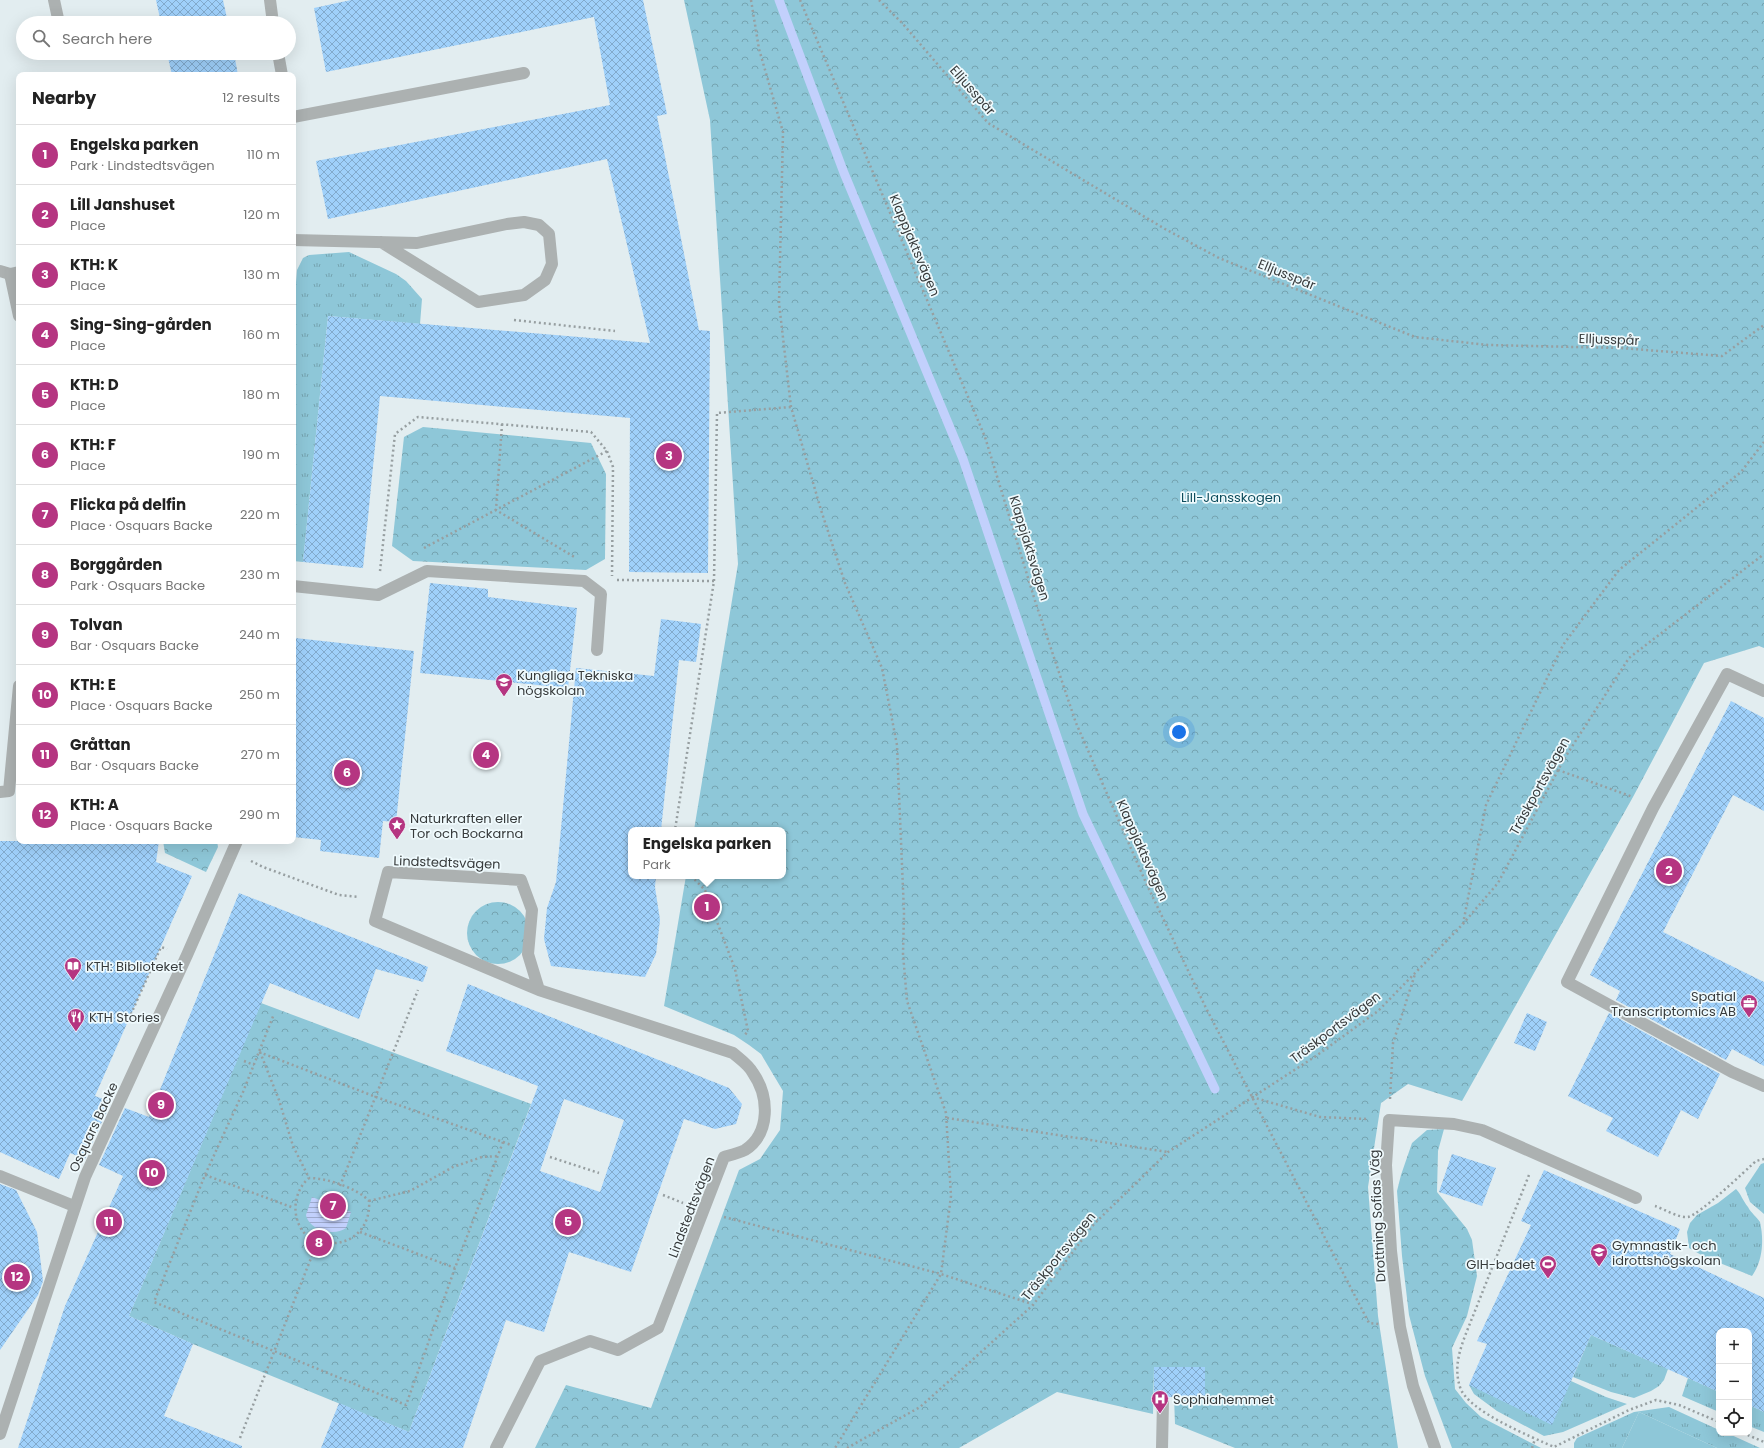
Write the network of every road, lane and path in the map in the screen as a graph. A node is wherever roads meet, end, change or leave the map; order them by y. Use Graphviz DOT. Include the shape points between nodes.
graph roads {
  1 [pos="54,0"];
  2 [pos="270,0"];
  3 [pos="751,0"];
  4 [pos="800,0"];
  5 [pos="879,0"];
  6 [pos="57,16"];
  7 [pos="272,16"];
  8 [pos="279,60"];
  9 [pos="281,72"];
  10 [pos="524,73"];
  11 [pos="296,116"];
  12 [pos="296,240"];
  13 [pos="381,242"];
  14 [pos="10,272"];
  15 [pos="16,301"];
  16 [pos="507,319"];
  17 [pos="1764,325"];
  18 [pos="615,331"];
  19 [pos="791,407"];
  20 [pos="502,424"];
  21 [pos="1764,442"];
  22 [pos="607,450"];
  23 [pos="496,510"];
  24 [pos="421,550"];
  25 [pos="1764,554"];
  26 [pos="578,559"];
  27 [pos="387,568"];
  28 [pos="606,576"];
  29 [pos="612,580"];
  30 [pos="714,581"];
  31 [pos="296,586"];
  32 [pos="597,650"];
  33 [pos="1764,691"];
  34 [pos="16,718"];
  35 [pos="1558,770"];
  36 [pos="9,792"];
  37 [pos="1654,808"];
  38 [pos="675,827"];
  39 [pos="236,844"];
  40 [pos="263,867"];
  41 [pos="694,879"];
  42 [pos="339,894"];
  43 [pos="1462,925"];
  44 [pos="1415,973"];
  45 [pos="418,990"];
  46 [pos="539,990"];
  47 [pos="274,1014"];
  48 [pos="259,1052"];
  49 [pos="733,1053"];
  50 [pos="244,1061"];
  51 [pos="254,1065"];
  52 [pos="1764,1086"];
  53 [pos="376,1097"];
  54 [pos="1252,1097"];
  55 [pos="947,1118"];
  56 [pos="1389,1120"];
  57 [pos="503,1142"];
  58 [pos="511,1145"];
  59 [pos="1168,1152"];
  60 [pos="1538,1154"];
  61 [pos="498,1156"];
  62 [pos="550,1157"];
  63 [pos="1764,1159"];
  64 [pos="599,1173"];
  65 [pos="205,1175"];
  66 [pos="0,1176"];
  67 [pos="309,1178"];
  68 [pos="340,1186"];
  69 [pos="1636,1198"];
  70 [pos="370,1201"];
  71 [pos="74,1206"];
  72 [pos="1660,1207"];
  73 [pos="294,1208"];
  74 [pos="743,1223"];
  75 [pos="360,1232"];
  76 [pos="317,1243"];
  77 [pos="455,1268"];
  78 [pos="941,1274"];
  79 [pos="1033,1304"];
  80 [pos="1400,1327"];
  81 [pos="274,1351"];
  82 [pos="1163,1401"];
  83 [pos="1716,1421"];
  84 [pos="0,1434"];
  85 [pos="1750,1436"];
  86 [pos="240,1438"];
  87 [pos="1535,1439"];
  88 [pos="1764,1442"];
  89 [pos="496,1448"];
  90 [pos="835,1448"];
  91 [pos="847,1448"];
  92 [pos="1162,1448"];
  93 [pos="1435,1448"];
  94 [pos="1532,1448"];
  1 -- 6 [label="street"];
  2 -- 7 [label="street"];
  3 -- 19 [label="path" via="759,49 783,132 779,303"];
  4 -- 54 [label="path, Klappjaktsvägen" via="984,437 1076,723 1147,885"];
  5 -- 17 [label="path, Elljusspår" via="903,24 988,123 1165,230 1219,258 1415,337 1488,345 1621,348 1722,356"];
  8 -- 9 [label="street"];
  10 -- 11 [label="street"];
  12 -- 13 [label="street"];
  13 -- 13 [label="street" via="478,302 524,295 545,280 552,264 549,234 539,225 524,222 417,243"];
  14 -- 15 [label="street"];
  16 -- 18 [label="path"];
  19 -- 30 [label="path" via="717,414"];
  19 -- 78 [label="path" via="845,583 882,668 897,745 904,913 903,954 907,1001 946,1113 951,1196"];
  20 -- 22 [label="path" via="591,432"];
  20 -- 23 [label="path"];
  20 -- 27 [label="path" via="418,417 395,434 380,571"];
  21 -- 43 [label="path" via="1741,472 1620,570 1563,645 1486,805"];
  22 -- 23 [label="path"];
  22 -- 29 [label="path" via="613,467"];
  23 -- 24 [label="path"];
  23 -- 26 [label="path"];
  25 -- 35 [label="path, Träskportsvägen" via="1629,658"];
  28 -- 29 [label="path"];
  29 -- 30 [label="path"];
  30 -- 38 [label="path"];
  31 -- 32 [label="street" via="378,595 427,571 584,581 601,594"];
  33 -- 37 [label="street" via="1727,674"];
  34 -- 36 [label="street"];
  35 -- 37 [label="path" via="1633,797"];
  35 -- 43 [label="path, Träskportsvägen" via="1498,883"];
  37 -- 52 [label="street" via="1567,982 1732,1072"];
  39 -- 71 [label="street, Osquars Backe" via="84,1177"];
  40 -- 42 [label="path"];
  41 -- 49 [label="path" via="705,890 735,969 748,1031"];
  43 -- 44 [label="path, Träskportsvägen"];
  44 -- 54 [label="path, Träskportsvägen" via="1378,1011 1316,1056"];
  44 -- 56 [label="path" via="1393,1042"];
  45 -- 53 [label="path"];
  46 -- 46 [label="street, Lindstedtsvägen" via="375,921 388,872 521,880 532,910 528,954"];
  46 -- 49 [label="street, Lindstedtsvägen"];
  47 -- 48 [label="path"];
  48 -- 51 [label="path"];
  48 -- 53 [label="path"];
  48 -- 67 [label="path" via="279,1100 293,1146"];
  49 -- 89 [label="street, Lindstedtsvägen" via="753,1072 763,1093 766,1115 759,1136 745,1150 724,1157 658,1328 618,1350 590,1340 540,1361"];
  50 -- 51 [label="path"];
  51 -- 65 [label="path"];
  53 -- 57 [label="path"];
  53 -- 68 [label="path"];
  54 -- 56 [label="path" via="1320,1116"];
  54 -- 59 [label="path, Träskportsvägen"];
  54 -- 80 [label="path, Klappjaktsvägen" via="1368,1323"];
  55 -- 59 [label="path"];
  56 -- 60 [label="street" via="1454,1124 1482,1130"];
  56 -- 80 [label="street, Drottning Sofias Väg" via="1386,1165 1391,1251"];
  57 -- 58 [label="path"];
  57 -- 61 [label="path"];
  59 -- 79 [label="path, Träskportsvägen" via="1094,1224"];
  60 -- 69 [label="street"];
  60 -- 87 [label="path" via="1457,1359 1460,1387 1469,1401 1510,1428"];
  61 -- 70 [label="path" via="453,1167 410,1190"];
  61 -- 77 [label="path"];
  62 -- 64 [label="path"];
  63 -- 72 [label="path" via="1756,1161 1712,1201 1690,1217"];
  65 -- 73 [label="path"];
  65 -- 81 [label="path" via="154,1302"];
  66 -- 71 [label="street"];
  67 -- 68 [label="path" via="321,1178"];
  67 -- 73 [label="path" via="303,1183"];
  68 -- 70 [label="path" via="362,1194"];
  70 -- 75 [label="path" via="370,1209"];
  71 -- 84 [label="street, Osquars Backe"];
  73 -- 76 [label="path" via="298,1224"];
  74 -- 78 [label="path"];
  75 -- 76 [label="path" via="350,1240 336,1244"];
  75 -- 77 [label="path"];
  76 -- 81 [label="path"];
  77 -- 81 [label="path" via="406,1405"];
  78 -- 79 [label="path"];
  78 -- 90 [label="path"];
  79 -- 91 [label="path, Träskportsvägen" via="920,1407"];
  80 -- 93 [label="street, Drottning Sofias Väg" via="1413,1386"];
  81 -- 86 [label="path"];
  82 -- 92 [label="street"];
  83 -- 87 [label="path" via="1679,1405 1656,1400 1628,1410 1554,1447"];
  85 -- 88 [label="path"];
  87 -- 94 [label="path"];
}
